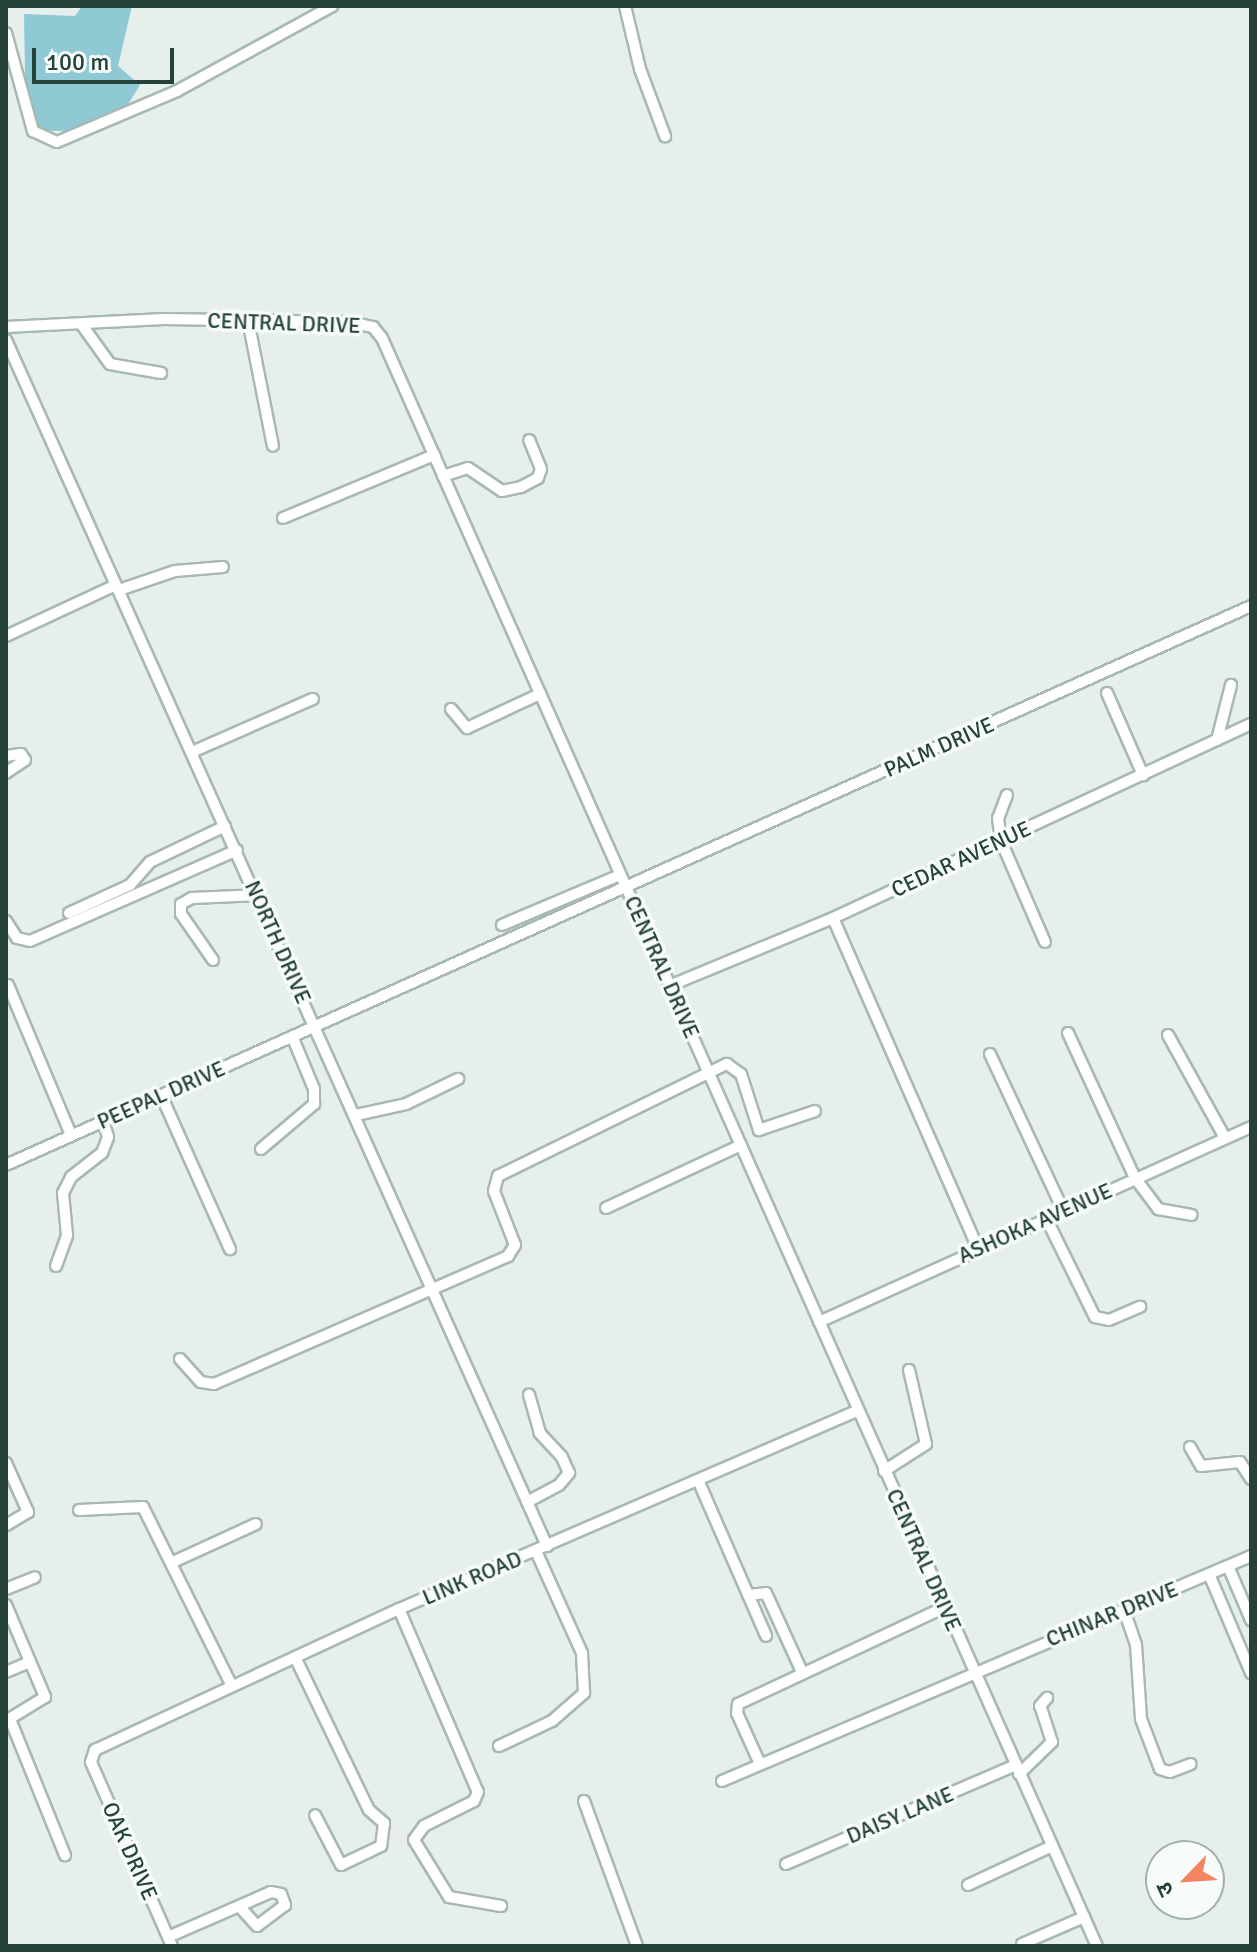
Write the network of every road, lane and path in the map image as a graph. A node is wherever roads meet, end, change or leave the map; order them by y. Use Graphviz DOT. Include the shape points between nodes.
graph roads {
  1 [pos="332,6"];
  2 [pos="625,6"];
  3 [pos="6,33"];
  4 [pos="665,136"];
  5 [pos="248,320"];
  6 [pos="82,325"];
  7 [pos="6,327"];
  8 [pos="6,340"];
  9 [pos="161,373"];
  10 [pos="529,440"];
  11 [pos="273,446"];
  12 [pos="434,455"];
  13 [pos="443,476"];
  14 [pos="283,518"];
  15 [pos="223,567"];
  16 [pos="118,587"];
  17 [pos="1251,606"];
  18 [pos="6,636"];
  19 [pos="1231,685"];
  20 [pos="1107,693"];
  21 [pos="540,694"];
  22 [pos="313,699"];
  23 [pos="451,709"];
  24 [pos="1251,724"];
  25 [pos="1217,740"];
  26 [pos="192,752"];
  27 [pos="6,756"];
  28 [pos="6,773"];
  29 [pos="1143,775"];
  30 [pos="1007,795"];
  31 [pos="225,826"];
  32 [pos="1001,841"];
  33 [pos="237,850"];
  34 [pos="620,875"];
  35 [pos="626,887"];
  36 [pos="257,895"];
  37 [pos="69,913"];
  38 [pos="833,918"];
  39 [pos="6,921"];
  40 [pos="502,925"];
  41 [pos="1045,942"];
  42 [pos="213,960"];
  43 [pos="8,985"];
  44 [pos="669,986"];
  45 [pos="316,1025"];
  46 [pos="1068,1033"];
  47 [pos="1168,1035"];
  48 [pos="292,1036"];
  49 [pos="990,1054"];
  50 [pos="708,1072"];
  51 [pos="458,1079"];
  52 [pos="161,1095"];
  53 [pos="815,1111"];
  54 [pos="356,1115"];
  55 [pos="103,1121"];
  56 [pos="1251,1127"];
  57 [pos="71,1135"];
  58 [pos="1225,1138"];
  59 [pos="741,1145"];
  60 [pos="261,1149"];
  61 [pos="6,1165"];
  62 [pos="1135,1178"];
  63 [pos="606,1208"];
  64 [pos="1063,1210"];
  65 [pos="1191,1215"];
  66 [pos="1046,1218"];
  67 [pos="978,1248"];
  68 [pos="230,1249"];
  69 [pos="56,1266"];
  70 [pos="432,1288"];
  71 [pos="1140,1307"];
  72 [pos="819,1322"];
  73 [pos="180,1359"];
  74 [pos="909,1370"];
  75 [pos="529,1395"];
  76 [pos="857,1411"];
  77 [pos="1190,1447"];
  78 [pos="6,1463"];
  79 [pos="884,1471"];
  80 [pos="1251,1479"];
  81 [pos="698,1480"];
  82 [pos="527,1502"];
  83 [pos="79,1510"];
  84 [pos="256,1524"];
  85 [pos="6,1525"];
  86 [pos="541,1549"];
  87 [pos="1251,1556"];
  88 [pos="173,1562"];
  89 [pos="1228,1566"];
  90 [pos="1209,1574"];
  91 [pos="35,1577"];
  92 [pos="6,1589"];
  93 [pos="748,1595"];
  94 [pos="6,1605"];
  95 [pos="945,1607"];
  96 [pos="399,1609"];
  97 [pos="1124,1610"];
  98 [pos="1251,1620"];
  99 [pos="766,1636"];
  100 [pos="295,1657"];
  101 [pos="30,1662"];
  102 [pos="973,1671"];
  103 [pos="6,1672"];
  104 [pos="802,1672"];
  105 [pos="1251,1673"];
  106 [pos="232,1686"];
  107 [pos="1047,1698"];
  108 [pos="8,1720"];
  109 [pos="499,1746"];
  110 [pos="91,1755"];
  111 [pos="760,1764"];
  112 [pos="1191,1764"];
  113 [pos="1016,1770"];
  114 [pos="722,1781"];
  115 [pos="584,1801"];
  116 [pos="315,1815"];
  117 [pos="1052,1846"];
  118 [pos="65,1855"];
  119 [pos="786,1864"];
  120 [pos="968,1885"];
  121 [pos="501,1906"];
  122 [pos="241,1908"];
  123 [pos="1084,1917"];
  124 [pos="170,1941"];
  125 [pos="1022,1944"];
  126 [pos="637,1946"];
  127 [pos="1097,1946"];
  1 -- 3 [label="street" via="177,91 57,142 33,131"];
  2 -- 4 [label="street" via="640,69"];
  5 -- 6 [label="street, CENTRAL DRIVE"];
  5 -- 11 [label="street"];
  5 -- 12 [label="street, CENTRAL DRIVE" via="373,327"];
  6 -- 7 [label="street, CENTRAL DRIVE"];
  6 -- 9 [label="street" via="110,364"];
  8 -- 16 [label="street, NORTH DRIVE"];
  10 -- 13 [label="street" via="541,469 538,478 521,487 502,491 468,468"];
  12 -- 13 [label="street, CENTRAL DRIVE"];
  12 -- 14 [label="street"];
  13 -- 21 [label="street, CENTRAL DRIVE"];
  15 -- 16 [label="street" via="175,571"];
  16 -- 18 [label="street"];
  16 -- 26 [label="street, NORTH DRIVE"];
  17 -- 35 [label="street, PALM DRIVE"];
  19 -- 25 [label="street"];
  20 -- 29 [label="street"];
  21 -- 23 [label="street" via="467,728"];
  21 -- 34 [label="street, CENTRAL DRIVE"];
  22 -- 26 [label="street"];
  24 -- 25 [label="street, CEDAR AVENUE"];
  25 -- 29 [label="street, CEDAR AVENUE"];
  26 -- 31 [label="street, NORTH DRIVE"];
  27 -- 28 [label="street" via="21,754 25,760"];
  29 -- 32 [label="street, CEDAR AVENUE"];
  30 -- 32 [label="street" via="998,818"];
  31 -- 33 [label="street, NORTH DRIVE"];
  31 -- 37 [label="street" via="150,862 130,885"];
  32 -- 38 [label="street, CEDAR AVENUE"];
  32 -- 41 [label="street"];
  33 -- 36 [label="street, NORTH DRIVE"];
  33 -- 39 [label="street" via="30,941 17,938"];
  34 -- 35 [label="street, CENTRAL DRIVE"];
  34 -- 40 [label="street"];
  35 -- 44 [label="street, CENTRAL DRIVE"];
  35 -- 45 [label="street, PALM DRIVE"];
  36 -- 42 [label="street" via="192,898 181,904 181,914"];
  36 -- 45 [label="street, NORTH DRIVE"];
  38 -- 44 [label="street, CEDAR AVENUE"];
  38 -- 67 [label="street"];
  43 -- 57 [label="street"];
  44 -- 50 [label="street, CENTRAL DRIVE"];
  45 -- 48 [label="street, PEEPAL DRIVE"];
  45 -- 54 [label="street, NORTH DRIVE"];
  46 -- 62 [label="street"];
  47 -- 58 [label="street"];
  48 -- 52 [label="street, PEEPAL DRIVE"];
  48 -- 60 [label="street" via="314,1089 314,1104"];
  49 -- 64 [label="street"];
  50 -- 53 [label="street" via="727,1064 737,1068 759,1130"];
  50 -- 59 [label="street, CENTRAL DRIVE"];
  50 -- 70 [label="street" via="498,1176 494,1191 514,1250"];
  51 -- 54 [label="street" via="406,1104"];
  52 -- 55 [label="street, PEEPAL DRIVE"];
  52 -- 68 [label="street"];
  54 -- 70 [label="street, NORTH DRIVE"];
  55 -- 57 [label="street, PEEPAL DRIVE"];
  55 -- 69 [label="street" via="108,1137 102,1153 71,1177 63,1193 67,1235"];
  56 -- 58 [label="street, ASHOKA AVENUE"];
  57 -- 61 [label="street, PEEPAL DRIVE"];
  58 -- 62 [label="street, ASHOKA AVENUE"];
  59 -- 63 [label="street"];
  59 -- 72 [label="street, CENTRAL DRIVE"];
  62 -- 64 [label="street, ASHOKA AVENUE"];
  62 -- 65 [label="street" via="1158,1209"];
  64 -- 66 [label="street, ASHOKA AVENUE"];
  66 -- 67 [label="street, ASHOKA AVENUE"];
  66 -- 71 [label="street" via="1095,1317 1109,1320"];
  67 -- 72 [label="street, ASHOKA AVENUE"];
  70 -- 73 [label="street" via="214,1384 201,1382"];
  70 -- 82 [label="street, NORTH DRIVE"];
  72 -- 76 [label="street, CENTRAL DRIVE"];
  74 -- 79 [label="street" via="926,1444"];
  75 -- 82 [label="street" via="540,1433 569,1473 559,1485"];
  76 -- 79 [label="street, CENTRAL DRIVE"];
  76 -- 81 [label="street, LINK ROAD"];
  77 -- 80 [label="street" via="1201,1466 1240,1462"];
  78 -- 85 [label="street" via="28,1514"];
  79 -- 95 [label="street, CENTRAL DRIVE"];
  81 -- 86 [label="street, LINK ROAD"];
  81 -- 93 [label="street"];
  82 -- 86 [label="street, NORTH DRIVE"];
  83 -- 88 [label="street" via="143,1507"];
  84 -- 88 [label="street"];
  86 -- 96 [label="street, LINK ROAD"];
  86 -- 109 [label="street, NORTH DRIVE" via="582,1653 584,1693 552,1721"];
  87 -- 89 [label="street, CHINAR DRIVE"];
  88 -- 106 [label="street"];
  89 -- 90 [label="street, CHINAR DRIVE"];
  89 -- 98 [label="street"];
  90 -- 97 [label="street, CHINAR DRIVE"];
  90 -- 105 [label="street"];
  91 -- 92 [label="street"];
  93 -- 99 [label="street"];
  93 -- 104 [label="street" via="766,1593"];
  94 -- 101 [label="street"];
  95 -- 102 [label="street, CENTRAL DRIVE"];
  95 -- 104 [label="street"];
  96 -- 100 [label="street, LINK ROAD"];
  96 -- 121 [label="street" via="478,1792 474,1801 424,1826 414,1840 449,1897"];
  97 -- 102 [label="street, CHINAR DRIVE"];
  97 -- 112 [label="street" via="1136,1645 1141,1719 1160,1769 1170,1772"];
  100 -- 106 [label="street, LINK ROAD"];
  100 -- 116 [label="street" via="369,1810 384,1823 381,1846 341,1865"];
  101 -- 103 [label="street"];
  101 -- 108 [label="street" via="45,1699"];
  102 -- 111 [label="street, CHINAR DRIVE"];
  102 -- 113 [label="street, CENTRAL DRIVE"];
  104 -- 111 [label="street" via="736,1708"];
  106 -- 110 [label="street, LINK ROAD" via="101,1745"];
  107 -- 113 [label="street" via="1040,1706 1052,1742"];
  108 -- 118 [label="street"];
  110 -- 124 [label="street, OAK DRIVE"];
  111 -- 114 [label="street, CHINAR DRIVE"];
  113 -- 117 [label="street, CENTRAL DRIVE"];
  113 -- 119 [label="street, DAISY LANE"];
  115 -- 126 [label="street"];
  117 -- 120 [label="street"];
  117 -- 123 [label="street, CENTRAL DRIVE"];
  122 -- 124 [label="street"];
  123 -- 125 [label="street"];
  123 -- 127 [label="street, CENTRAL DRIVE"];
}
